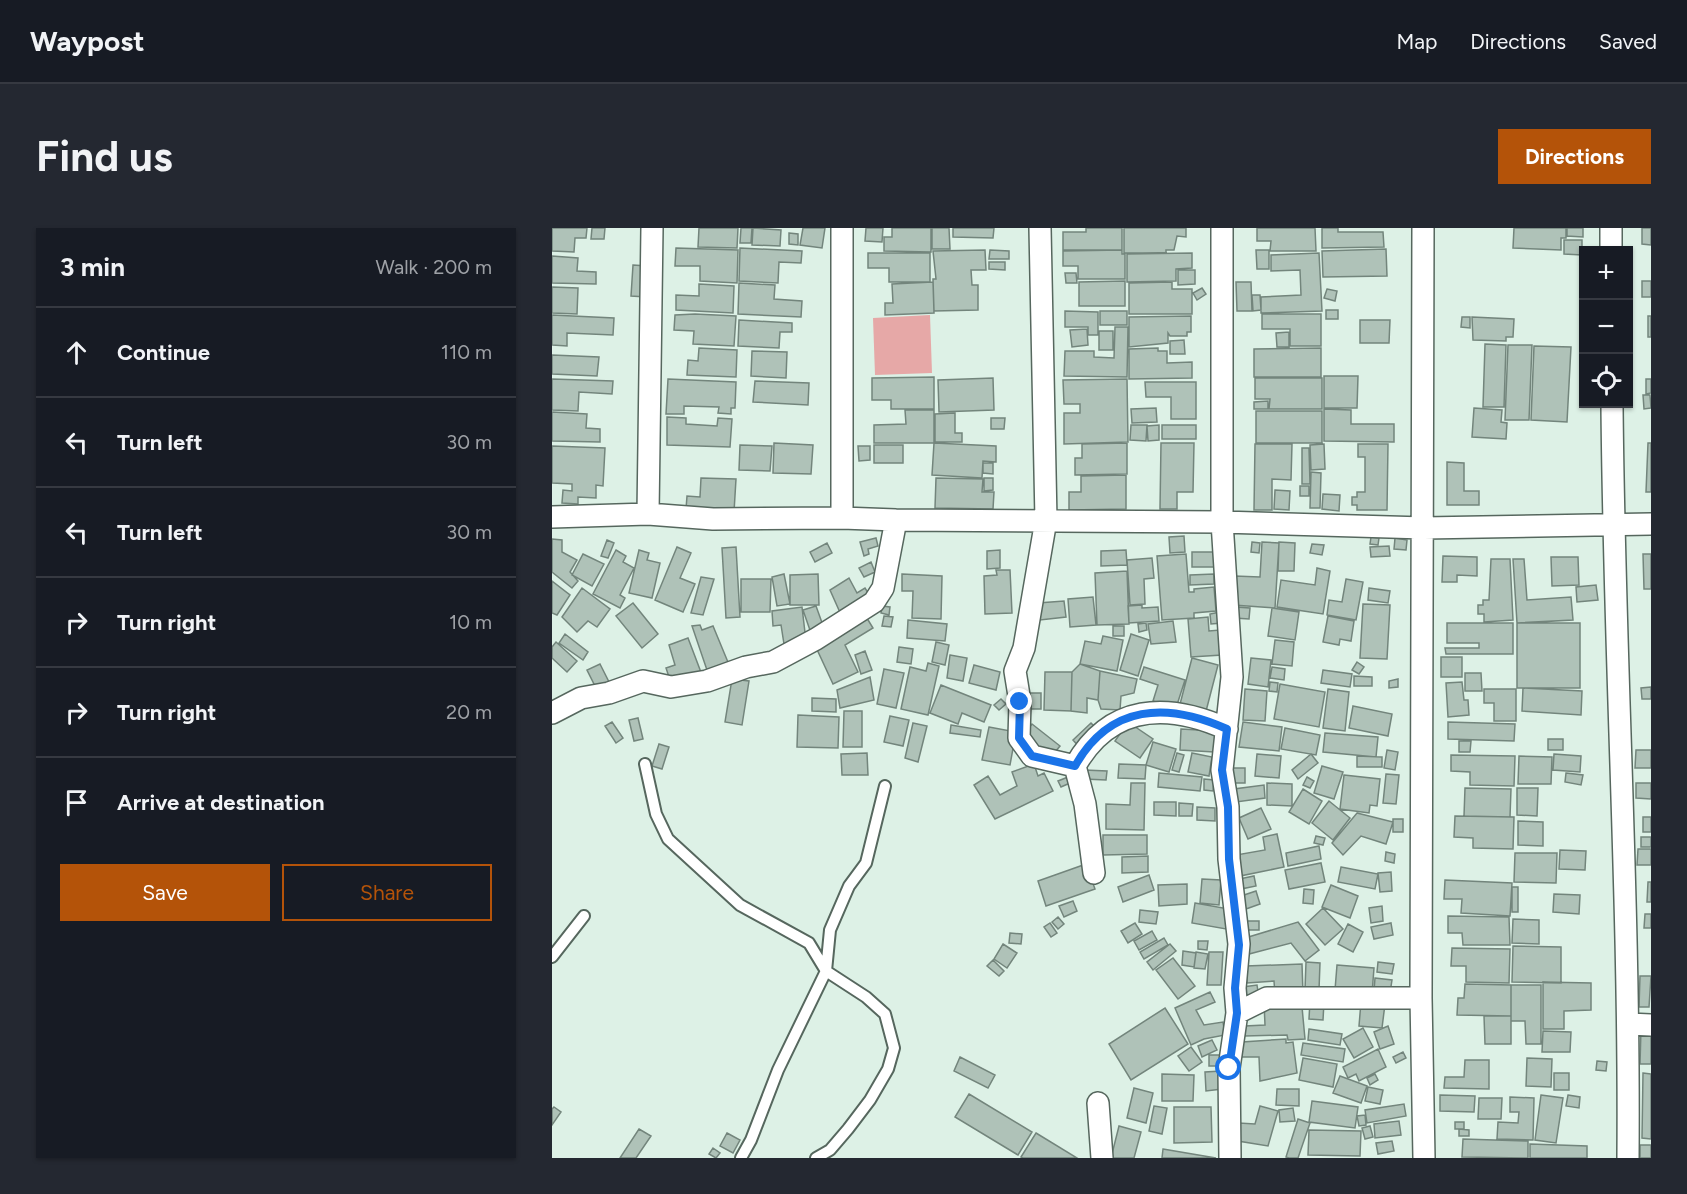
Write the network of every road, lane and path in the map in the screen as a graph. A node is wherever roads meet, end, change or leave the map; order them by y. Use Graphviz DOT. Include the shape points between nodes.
graph roads {
  1 [pos="651,228"];
  2 [pos="842,228"];
  3 [pos="1040,228"];
  4 [pos="1222,228"];
  5 [pos="1423,228"];
  6 [pos="1611,228"];
  7 [pos="1611,246"];
  8 [pos="1612,408"];
  9 [pos="648,514"];
  10 [pos="552,517"];
  11 [pos="842,518"];
  12 [pos="896,520"];
  13 [pos="1046,520"];
  14 [pos="1222,522"];
  15 [pos="1613,523"];
  16 [pos="1651,524"];
  17 [pos="1424,528"];
  18 [pos="552,713"];
  19 [pos="1227,729"];
  20 [pos="645,764"];
  21 [pos="1075,766"];
  22 [pos="885,786"];
  23 [pos="1094,873"];
  24 [pos="584,916"];
  25 [pos="552,957"];
  26 [pos="826,970"];
  27 [pos="1421,998"];
  28 [pos="1237,1013"];
  29 [pos="1629,1024"];
  30 [pos="1651,1025"];
  31 [pos="1098,1103"];
  32 [pos="741,1158"];
  33 [pos="816,1158"];
  34 [pos="1102,1158"];
  35 [pos="1230,1158"];
  36 [pos="1424,1158"];
  37 [pos="1628,1158"];
  1 -- 9 [label="street"];
  2 -- 11 [label="street"];
  3 -- 13 [label="street"];
  4 -- 14 [label="street"];
  5 -- 17 [label="street"];
  6 -- 7 [label="street"];
  8 -- 15 [label="street"];
  9 -- 10 [label="street"];
  9 -- 11 [label="street" via="713,519"];
  11 -- 12 [label="street"];
  12 -- 13 [label="street"];
  12 -- 18 [label="street" via="883,588 874,602 816,639 773,662 707,681 670,687 643,681 581,698"];
  13 -- 14 [label="street"];
  13 -- 21 [label="street" via="1024,648 1015,671 1020,702 1019,738 1032,756"];
  14 -- 17 [label="street"];
  14 -- 19 [label="street" via="1232,677"];
  15 -- 16 [label="street"];
  15 -- 17 [label="street"];
  15 -- 29 [label="street"];
  17 -- 27 [label="street"];
  19 -- 21 [label="street" via="1185,714 1141,712 1119,721 1084,749"];
  19 -- 28 [label="street" via="1222,770 1239,945"];
  20 -- 26 [label="lane" via="656,814 668,839 740,905 809,943"];
  21 -- 23 [label="street" via="1085,804"];
  22 -- 26 [label="lane" via="866,863 849,886 830,930"];
  24 -- 25 [label="lane"];
  26 -- 32 [label="lane"];
  26 -- 33 [label="lane" via="885,1014 894,1048 888,1069 870,1100 830,1150"];
  27 -- 28 [label="street" via="1267,998"];
  27 -- 36 [label="street"];
  28 -- 35 [label="street" via="1229,1068"];
  29 -- 30 [label="street"];
  29 -- 37 [label="street"];
  31 -- 34 [label="street"];
}
